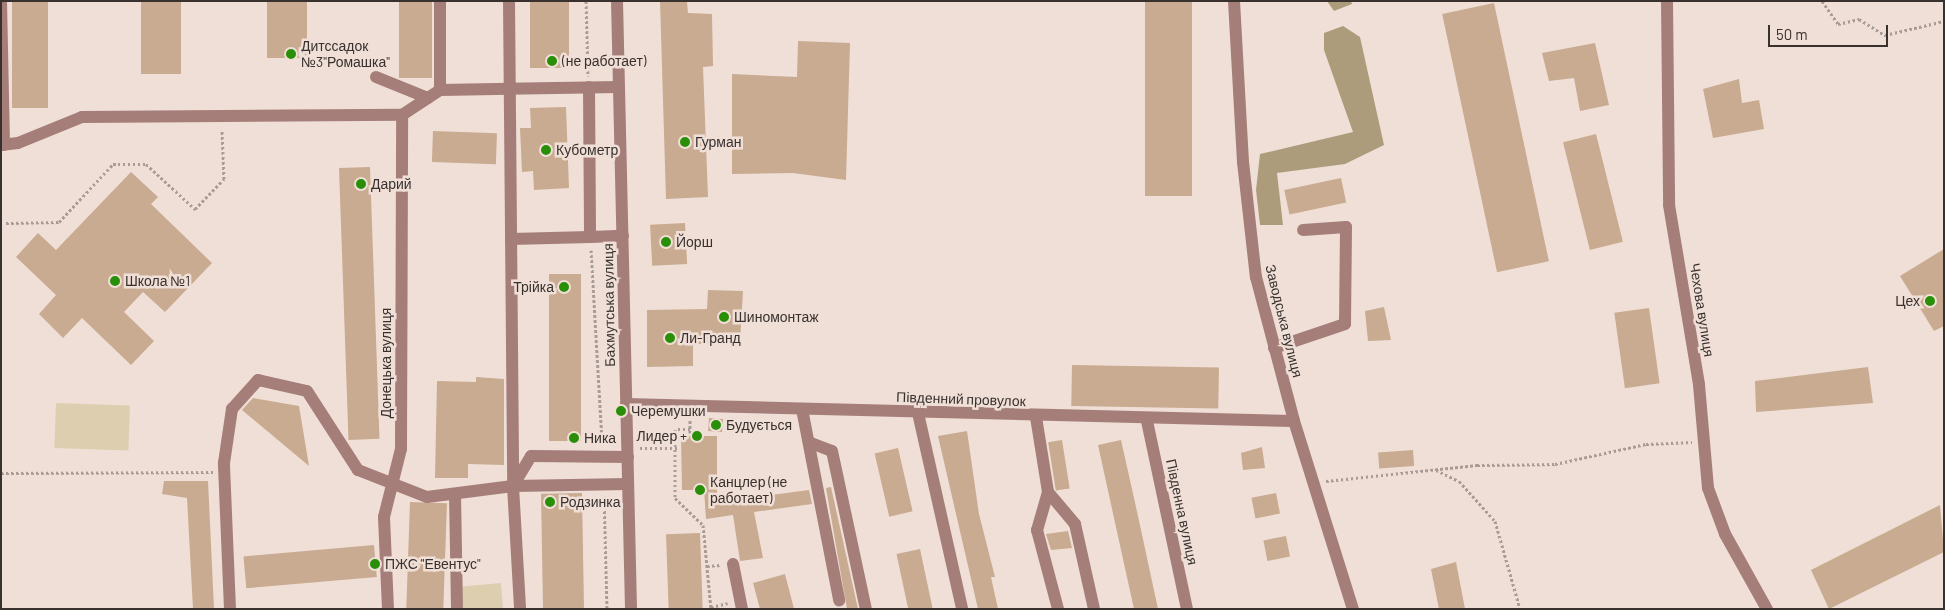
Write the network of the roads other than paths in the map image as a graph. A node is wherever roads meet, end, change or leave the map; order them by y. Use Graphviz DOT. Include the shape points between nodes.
graph roads {
  1 [pos="1,1"];
  2 [pos="440,1"];
  3 [pos="509,1"];
  4 [pos="617,1"];
  5 [pos="1234,1"];
  6 [pos="1667,1"];
  7 [pos="376,77"];
  8 [pos="588,87"];
  9 [pos="619,87"];
  10 [pos="510,89"];
  11 [pos="440,90"];
  12 [pos="428,98"];
  13 [pos="402,115"];
  14 [pos="2,145"];
  15 [pos="1302,230"];
  16 [pos="623,236"];
  17 [pos="590,237"];
  18 [pos="511,238"];
  19 [pos="1274,348"];
  20 [pos="626,404"];
  21 [pos="802,409"];
  22 [pos="918,413"];
  23 [pos="1036,417"];
  24 [pos="1147,420"];
  25 [pos="1294,421"];
  26 [pos="811,443"];
  27 [pos="628,457"];
  28 [pos="392,484"];
  29 [pos="628,484"];
  30 [pos="513,486"];
  31 [pos="1048,492"];
  32 [pos="455,494"];
  33 [pos="733,564"];
  34 [pos="839,600"];
  35 [pos="230,609"];
  36 [pos="388,609"];
  37 [pos="458,609"];
  38 [pos="520,609"];
  39 [pos="631,609"];
  40 [pos="742,609"];
  41 [pos="866,609"];
  42 [pos="962,609"];
  43 [pos="1058,609"];
  44 [pos="1094,609"];
  45 [pos="1187,609"];
  46 [pos="1353,609"];
  47 [pos="1767,609"];
  1 -- 14 [label="street"];
  2 -- 11 [label="street"];
  3 -- 10 [label="street"];
  4 -- 9 [label="street, Бахмутська вулиця"];
  5 -- 19 [label="street, Заводська вулиця" via="1249,217 1256,277"];
  6 -- 47 [label="street, Чехова вулиця" via="1669,205 1708,488 1724,534"];
  7 -- 12 [label="street"];
  8 -- 9 [label="street"];
  8 -- 10 [label="street"];
  8 -- 17 [label="street"];
  9 -- 16 [label="street, Бахмутська вулиця"];
  10 -- 11 [label="street"];
  10 -- 18 [label="street"];
  11 -- 12 [label="street"];
  12 -- 13 [label="street"];
  13 -- 14 [label="street" via="82,117"];
  13 -- 28 [label="street, Донецька вулиця" via="401,450"];
  15 -- 19 [label="street" via="1346,226 1346,324"];
  16 -- 17 [label="street"];
  16 -- 20 [label="street, Бахмутська вулиця"];
  17 -- 18 [label="street"];
  18 -- 30 [label="street"];
  19 -- 25 [label="street, Заводська вулиця"];
  20 -- 21 [label="street, Південний провулок"];
  20 -- 27 [label="street, Бахмутська вулиця"];
  21 -- 22 [label="street, Південний провулок"];
  21 -- 26 [label="street"];
  22 -- 23 [label="street, Південний провулок"];
  22 -- 42 [label="street"];
  23 -- 24 [label="street, Південний провулок"];
  23 -- 31 [label="street"];
  24 -- 25 [label="street, Південний провулок"];
  24 -- 45 [label="street, Південна вулиця"];
  25 -- 46 [label="street, Заводська вулиця"];
  26 -- 34 [label="street"];
  26 -- 41 [label="street" via="832,451"];
  27 -- 29 [label="street, Бахмутська вулиця"];
  27 -- 30 [label="street" via="532,456"];
  28 -- 32 [label="street" via="427,497"];
  28 -- 35 [label="street" via="358,470 307,391 258,380 232,409 223,472"];
  28 -- 36 [label="street, Донецька вулиця" via="384,517"];
  29 -- 30 [label="street"];
  29 -- 39 [label="street, Бахмутська вулиця"];
  30 -- 32 [label="street"];
  30 -- 38 [label="street"];
  31 -- 43 [label="street" via="1037,530"];
  31 -- 44 [label="street" via="1075,524"];
  32 -- 37 [label="street"];
  33 -- 40 [label="street"];
}
